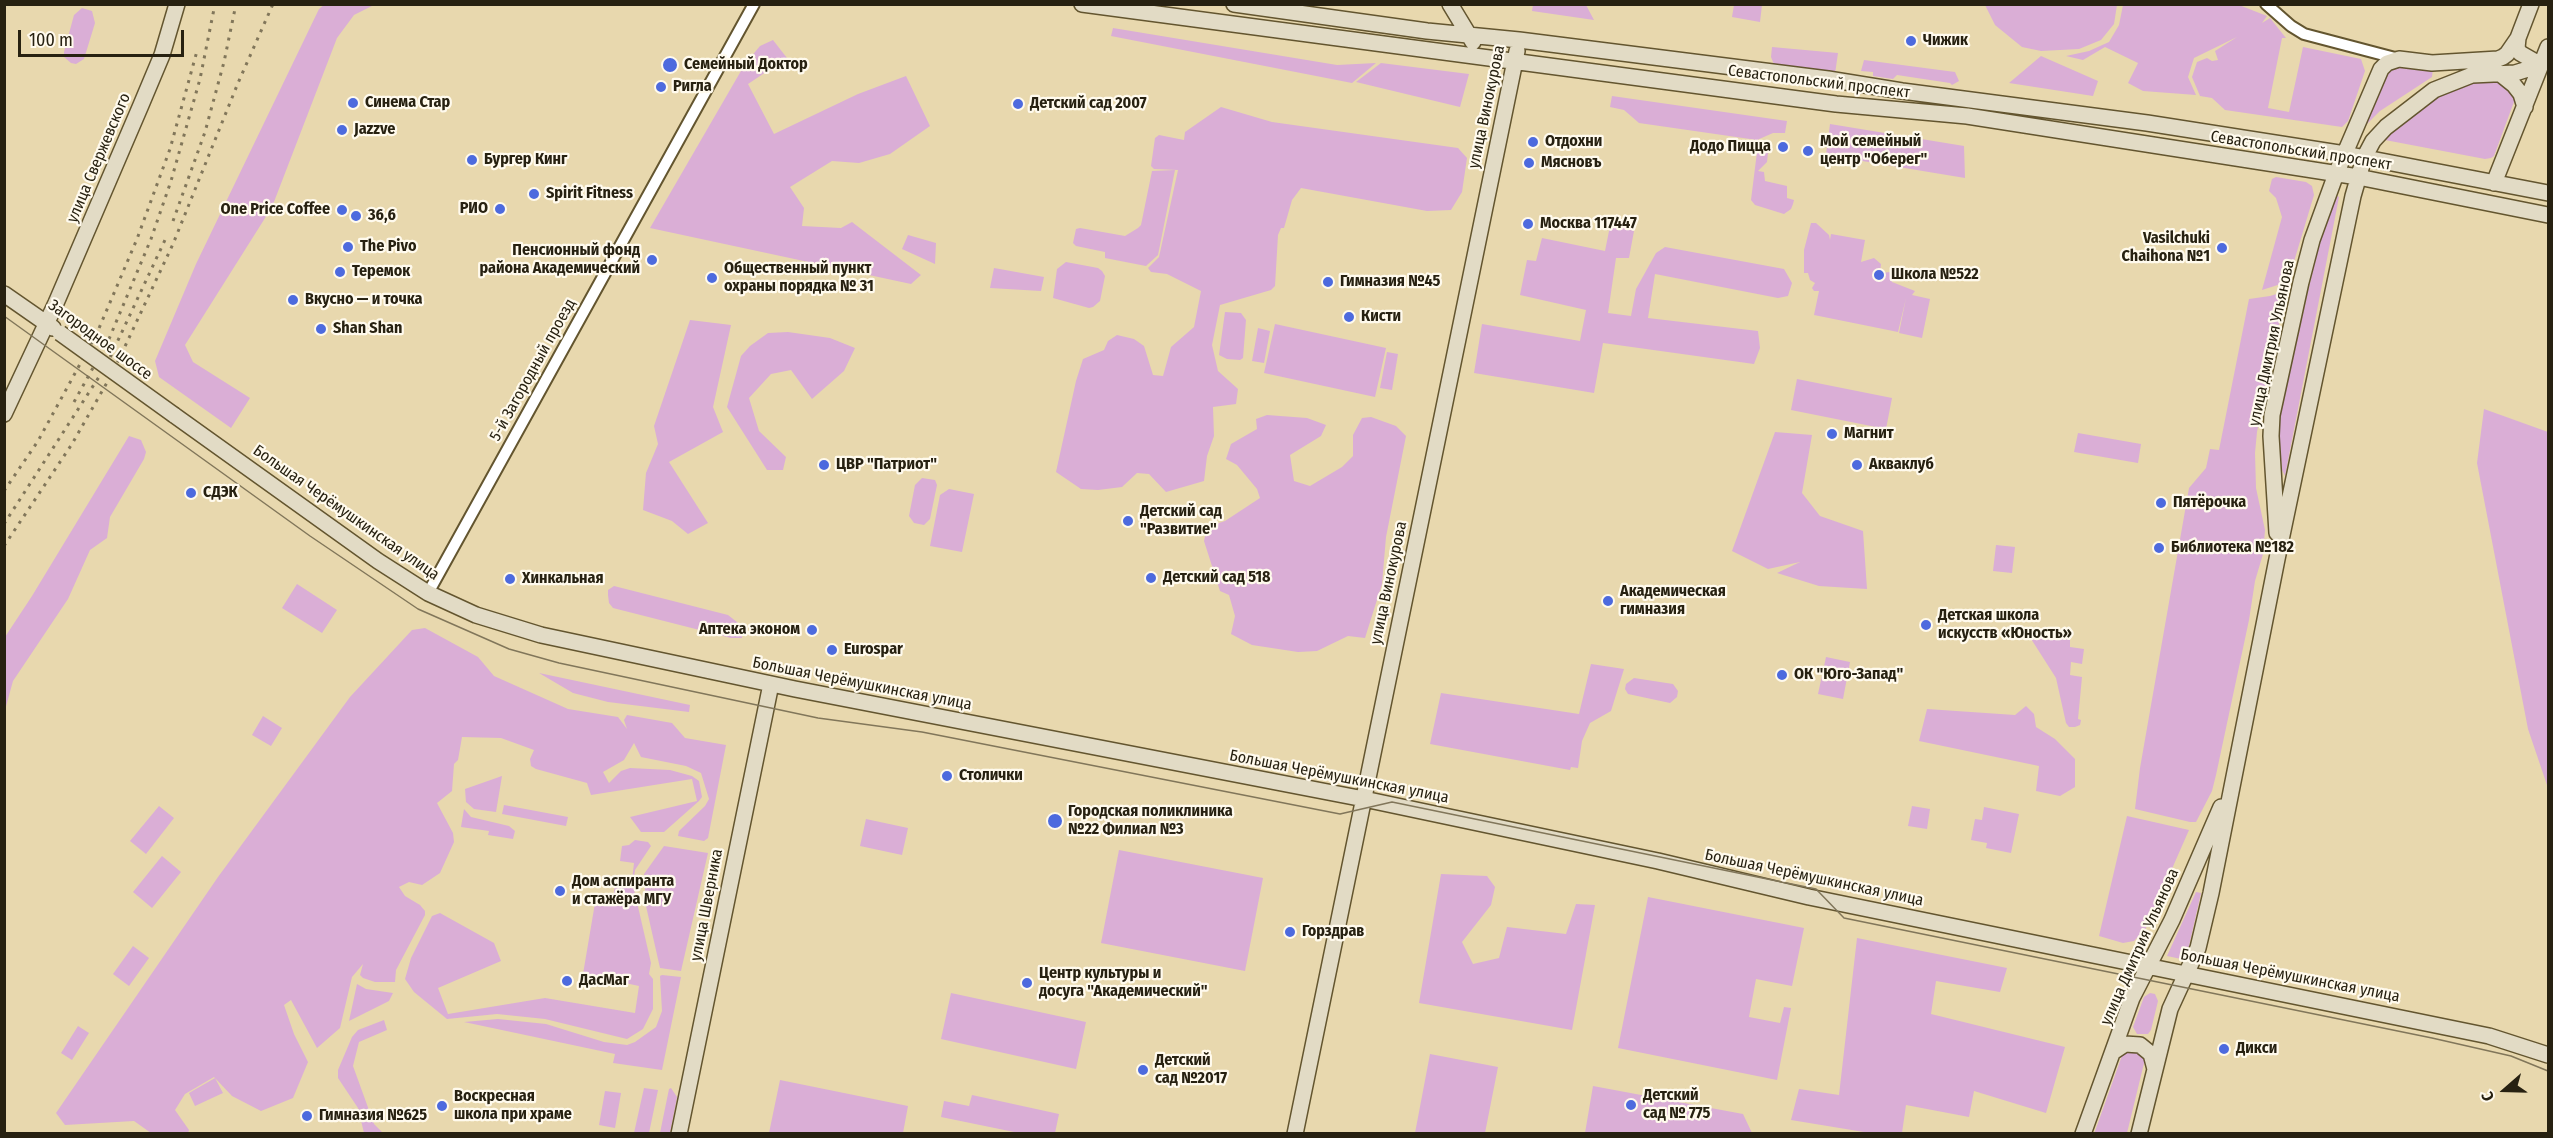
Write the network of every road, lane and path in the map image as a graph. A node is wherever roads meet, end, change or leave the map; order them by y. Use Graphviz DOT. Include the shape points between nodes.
graph roads {
  1 [pos="177,4"];
  2 [pos="754,4"];
  3 [pos="1082,4"];
  4 [pos="1234,4"];
  5 [pos="1449,4"];
  6 [pos="2266,4"];
  7 [pos="2531,4"];
  8 [pos="1469,36"];
  9 [pos="2518,38"];
  10 [pos="1519,40"];
  11 [pos="2548,46"];
  12 [pos="1483,57"];
  13 [pos="2399,59"];
  14 [pos="1515,60"];
  15 [pos="2432,63"];
  16 [pos="2541,65"];
  17 [pos="2499,73"];
  18 [pos="2434,90"];
  19 [pos="2524,107"];
  20 [pos="2345,154"];
  21 [pos="2364,158"];
  22 [pos="2336,174"];
  23 [pos="2358,177"];
  24 [pos="2494,183"];
  25 [pos="2548,193"];
  26 [pos="2548,215"];
  27 [pos="4,294"];
  28 [pos="46,323"];
  29 [pos="4,414"];
  30 [pos="174,415"];
  31 [pos="2277,559"];
  32 [pos="428,593"];
  33 [pos="771,684"];
  34 [pos="2233,776"];
  35 [pos="1364,799"];
  36 [pos="2148,966"];
  37 [pos="2186,974"];
  38 [pos="2123,1023"];
  39 [pos="2164,1031"];
  40 [pos="2113,1052"];
  41 [pos="2548,1055"];
  42 [pos="2155,1068"];
  43 [pos="679,1134"];
  44 [pos="1295,1134"];
  45 [pos="2083,1134"];
  46 [pos="2139,1134"];
  1 -- 28 [label="main road, улица Свержевского" via="162,55"];
  2 -- 32 [label="street, 5-й Загородный проезд"];
  3 -- 12 [label="main road, Севастопольский проспект"];
  4 -- 8 [label="main road, Севастопольский проспект"];
  5 -- 8 [label="main road"];
  6 -- 13 [label="street" via="2304,34"];
  7 -- 9 [label="main road"];
  8 -- 10 [label="main road, Севастопольский проспект"];
  8 -- 12 [label="main road"];
  9 -- 15 [label="main road" via="2507,54 2498,59"];
  9 -- 16 [label="main road" via="2520,53"];
  10 -- 14 [label="main road, улица Винокурова"];
  10 -- 20 [label="main road, Севастопольский проспект" via="2147,123"];
  11 -- 16 [label="main road"];
  12 -- 14 [label="main road, Севастопольский проспект"];
  13 -- 15 [label="main road"];
  13 -- 20 [label="main road, улица Дмитрия Ульянова" via="2381,69"];
  14 -- 22 [label="main road, Севастопольский проспект" via="1836,104 1966,116"];
  14 -- 35 [label="main road, улица Винокурова"];
  15 -- 18 [label="main road" via="2443,75"];
  16 -- 17 [label="main road, улица Дмитрия Ульянова"];
  16 -- 19 [label="main road"];
  17 -- 18 [label="main road, улица Дмитрия Ульянова" via="2472,75"];
  17 -- 19 [label="main road" via="2521,94"];
  18 -- 21 [label="main road, улица Дмитрия Ульянова" via="2386,127"];
  19 -- 24 [label="main road"];
  20 -- 21 [label="main road, Севастопольский проспект"];
  20 -- 22 [label="main road, улица Дмитрия Ульянова"];
  21 -- 23 [label="main road, улица Дмитрия Ульянова"];
  21 -- 24 [label="main road, Севастопольский проспект"];
  22 -- 23 [label="main road, Севастопольский проспект"];
  22 -- 31 [label="main road, улица Дмитрия Ульянова" via="2312,240 2272,415"];
  23 -- 26 [label="main road, Севастопольский проспект"];
  23 -- 31 [label="main road, улица Дмитрия Ульянова"];
  24 -- 25 [label="main road, Севастопольский проспект"];
  27 -- 28 [label="main road, Загородное шоссе"];
  28 -- 29 [label="main road, улица Свержевского"];
  28 -- 30 [label="main road, Загородное шоссе, bridge"];
  30 -- 32 [label="main road, Большая Черёмушкинская улица"];
  31 -- 34 [label="main road, улица Дмитрия Ульянова"];
  32 -- 33 [label="main road, Большая Черёмушкинская улица" via="476,615 541,636"];
  33 -- 35 [label="main road, Большая Черёмушкинская улица"];
  33 -- 43 [label="main road, улица Шверника"];
  34 -- 36 [label="main road, улица Дмитрия Ульянова" via="2172,920"];
  34 -- 37 [label="main road, улица Дмитрия Ульянова" via="2201,937"];
  35 -- 36 [label="main road, Большая Черёмушкинская улица" via="1809,897"];
  35 -- 44 [label="main road, улица Винокурова"];
  36 -- 37 [label="main road, Большая Черёмушкинская улица"];
  36 -- 38 [label="main road, улица Дмитрия Ульянова"];
  37 -- 39 [label="main road, улица Дмитрия Ульянова" via="2173,997"];
  37 -- 41 [label="main road, Большая Черёмушкинская улица" via="2489,1036"];
  38 -- 39 [label="main road" via="2130,1033 2141,1038 2154,1038"];
  38 -- 40 [label="main road, улица Дмитрия Ульянова"];
  39 -- 42 [label="main road, улица Дмитрия Ульянова"];
  40 -- 42 [label="main road" via="2126,1044 2140,1045 2151,1054"];
  40 -- 45 [label="main road, улица Дмитрия Ульянова"];
  42 -- 46 [label="main road, улица Дмитрия Ульянова"];
}
